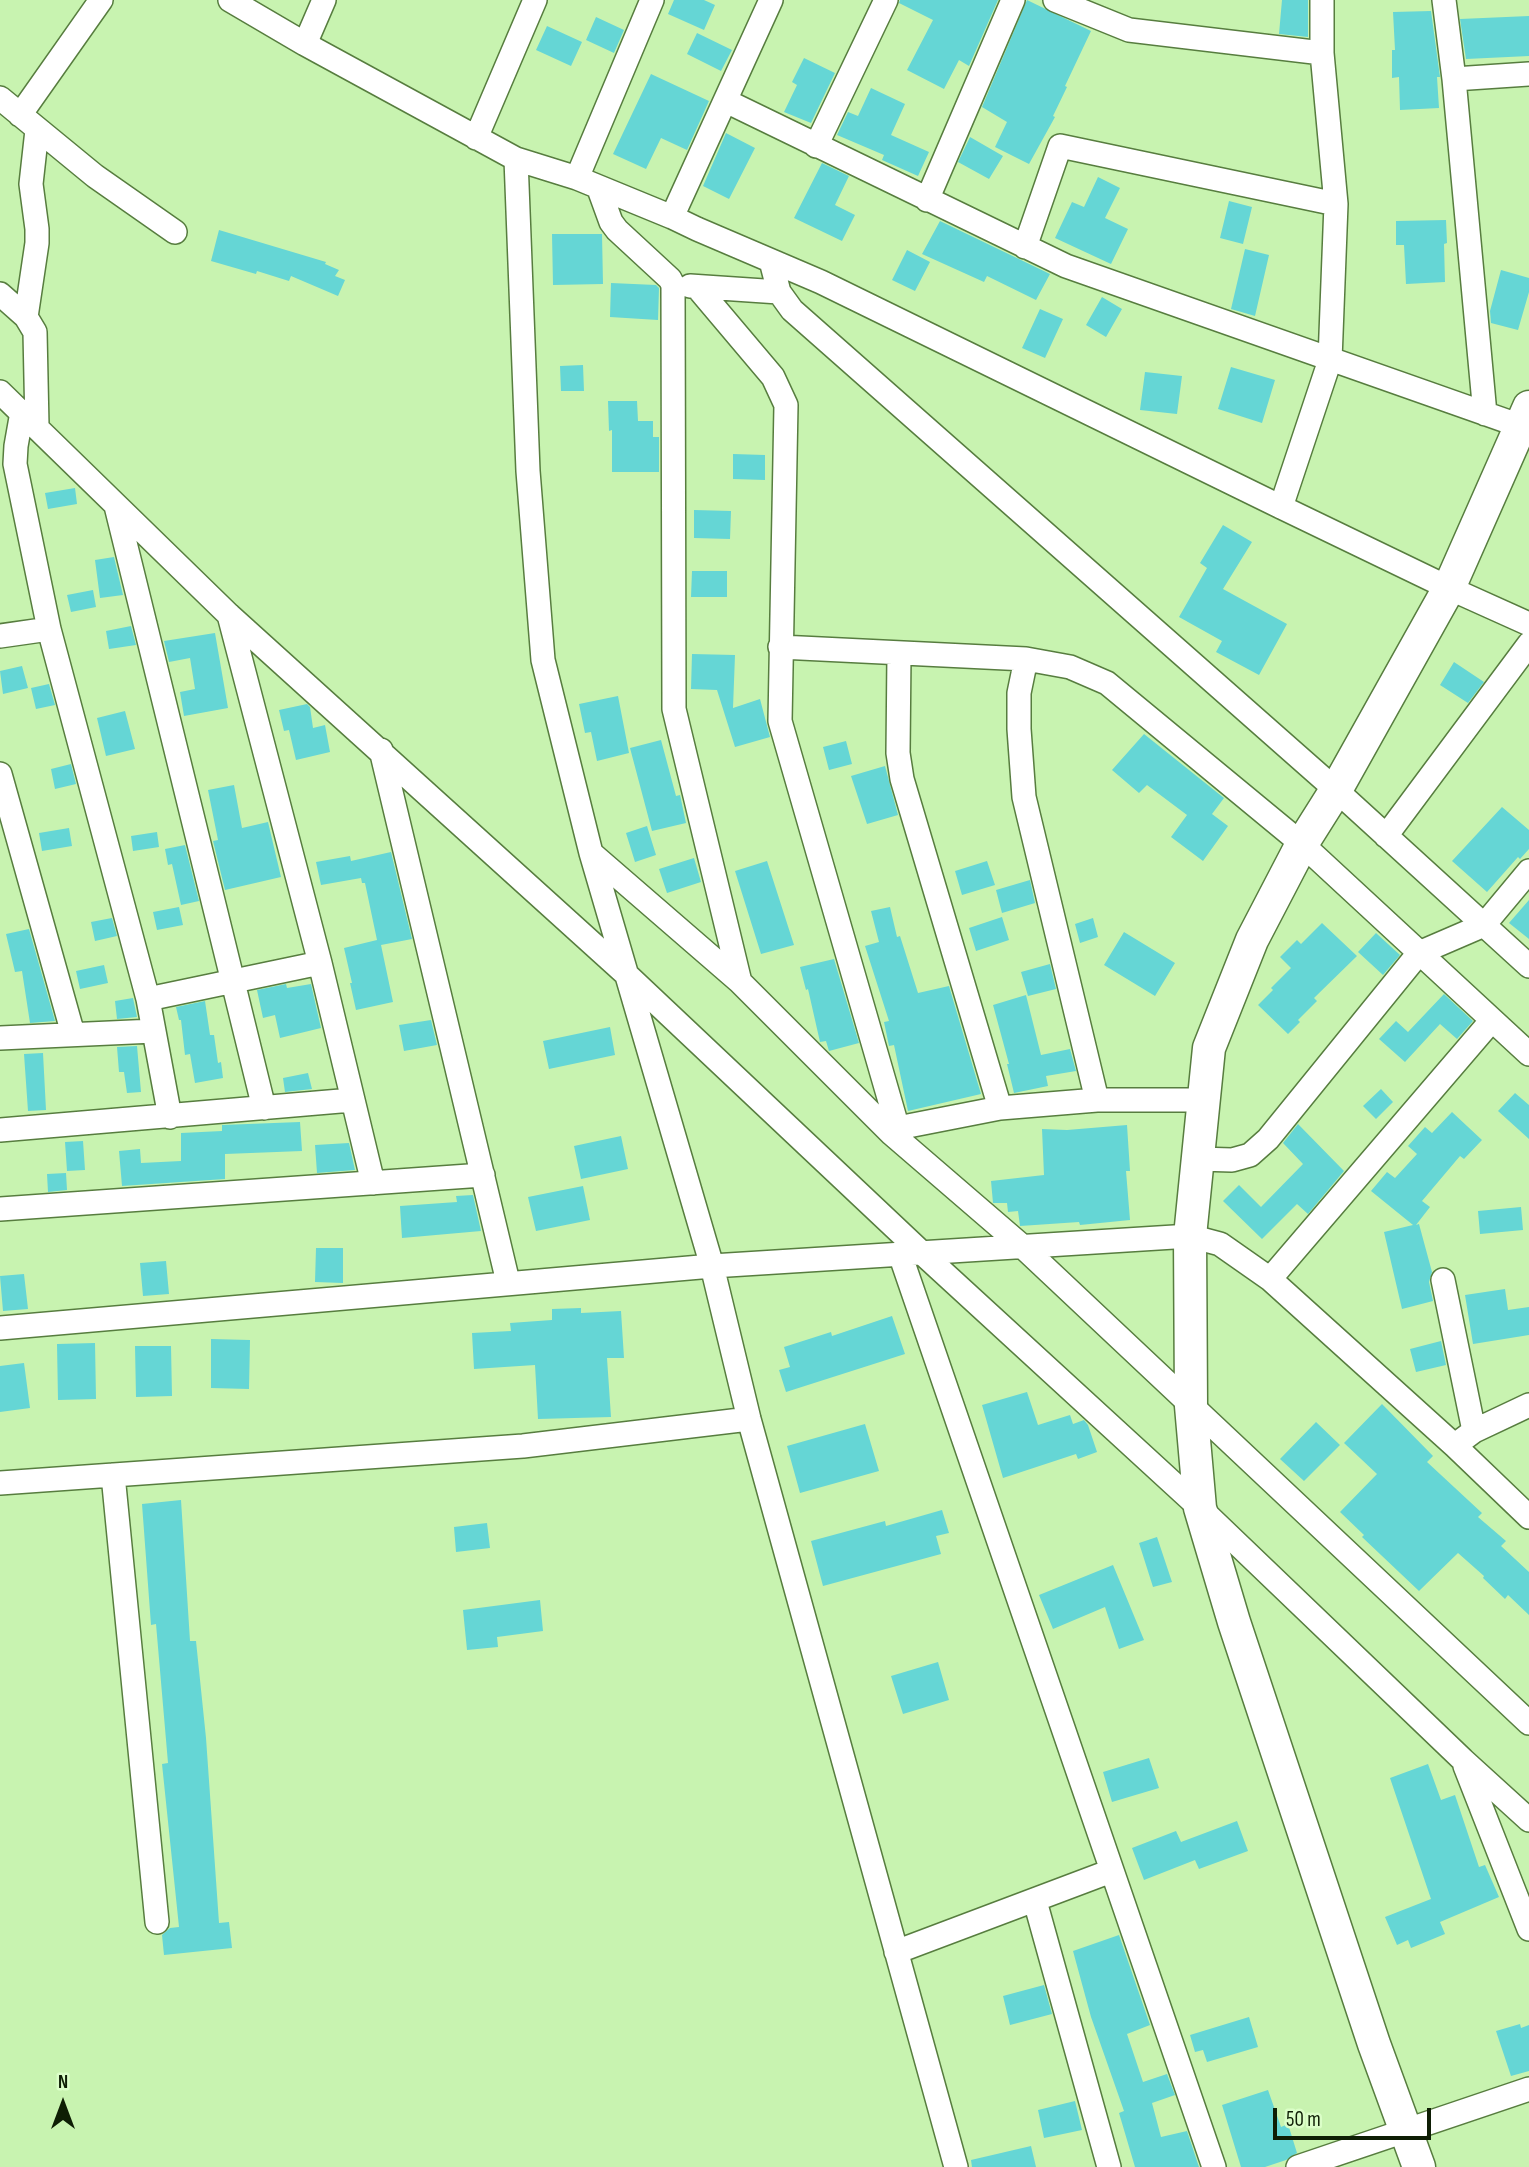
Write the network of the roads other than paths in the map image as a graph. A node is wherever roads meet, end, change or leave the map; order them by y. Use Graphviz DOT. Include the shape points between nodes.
graph roads {
  1 [pos="101,0"];
  2 [pos="230,0"];
  3 [pos="324,0"];
  4 [pos="536,0"];
  5 [pos="652,0"];
  6 [pos="771,0"];
  7 [pos="1013,0"];
  8 [pos="1055,0"];
  9 [pos="1322,0"];
  10 [pos="1444,0"];
  11 [pos="880,2"];
  12 [pos="305,44"];
  13 [pos="1322,53"];
  14 [pos="1529,74"];
  15 [pos="1454,79"];
  16 [pos="0,98"];
  17 [pos="726,101"];
  18 [pos="29,123"];
  19 [pos="477,138"];
  20 [pos="816,146"];
  21 [pos="516,159"];
  22 [pos="577,178"];
  23 [pos="599,189"];
  24 [pos="928,200"];
  25 [pos="1336,204"];
  26 [pos="672,217"];
  27 [pos="174,232"];
  28 [pos="1025,247"];
  29 [pos="771,261"];
  30 [pos="673,285"];
  31 [pos="697,287"];
  32 [pos="779,292"];
  33 [pos="0,294"];
  34 [pos="26,317"];
  35 [pos="1330,360"];
  36 [pos="2,396"];
  37 [pos="1485,414"];
  38 [pos="30,419"];
  39 [pos="1526,421"];
  40 [pos="116,505"];
  41 [pos="1281,507"];
  42 [pos="1449,588"];
  43 [pos="229,615"];
  44 [pos="1529,624"];
  45 [pos="48,629"];
  46 [pos="0,636"];
  47 [pos="1529,644"];
  48 [pos="780,647"];
  49 [pos="899,654"];
  50 [pos="1026,659"];
  51 [pos="381,750"];
  52 [pos="0,774"];
  53 [pos="1336,790"];
  54 [pos="1386,836"];
  55 [pos="1302,844"];
  56 [pos="591,853"];
  57 [pos="1529,872"];
  58 [pos="1484,925"];
  59 [pos="1419,953"];
  60 [pos="320,963"];
  61 [pos="1529,966"];
  62 [pos="626,974"];
  63 [pos="233,980"];
  64 [pos="740,982"];
  65 [pos="148,999"];
  66 [pos="1492,1020"];
  67 [pos="155,1031"];
  68 [pos="73,1034"];
  69 [pos="0,1038"];
  70 [pos="1529,1054"];
  71 [pos="352,1100"];
  72 [pos="1097,1100"];
  73 [pos="1203,1100"];
  74 [pos="264,1108"];
  75 [pos="1000,1108"];
  76 [pos="170,1117"];
  77 [pos="0,1130"];
  78 [pos="895,1132"];
  79 [pos="1198,1159"];
  80 [pos="482,1175"];
  81 [pos="373,1183"];
  82 [pos="0,1209"];
  83 [pos="1190,1236"];
  84 [pos="1022,1246"];
  85 [pos="911,1254"];
  86 [pos="712,1266"];
  87 [pos="1269,1279"];
  88 [pos="1443,1280"];
  89 [pos="508,1283"];
  90 [pos="0,1328"];
  91 [pos="1529,1405"];
  92 [pos="1191,1406"];
  93 [pos="749,1419"];
  94 [pos="1474,1431"];
  95 [pos="1455,1446"];
  96 [pos="113,1475"];
  97 [pos="0,1483"];
  98 [pos="1200,1508"];
  99 [pos="1529,1517"];
  100 [pos="1529,1723"];
  101 [pos="1463,1760"];
  102 [pos="1529,1820"];
  103 [pos="1111,1871"];
  104 [pos="1035,1901"];
  105 [pos="156,1922"];
  106 [pos="1529,1929"];
  107 [pos="896,1952"];
  108 [pos="1529,2089"];
  109 [pos="1405,2130"];
  110 [pos="956,2167"];
  111 [pos="1109,2167"];
  112 [pos="1214,2167"];
  113 [pos="1298,2167"];
  114 [pos="1419,2167"];
  1 -- 18 [label="street"];
  2 -- 12 [label="street"];
  3 -- 12 [label="street"];
  4 -- 19 [label="street"];
  5 -- 22 [label="street"];
  6 -- 17 [label="street"];
  7 -- 24 [label="street"];
  8 -- 13 [label="street" via="1129,30"];
  9 -- 13 [label="street"];
  10 -- 15 [label="street"];
  11 -- 20 [label="street"];
  12 -- 19 [label="street"];
  13 -- 25 [label="street"];
  14 -- 15 [label="street"];
  15 -- 37 [label="street"];
  16 -- 18 [label="street"];
  17 -- 20 [label="street"];
  17 -- 26 [label="street"];
  18 -- 27 [label="street"];
  18 -- 34 [label="street" via="37,243"];
  19 -- 21 [label="street"];
  20 -- 24 [label="street"];
  21 -- 22 [label="street"];
  21 -- 56 [label="street" via="528,471 543,660"];
  22 -- 23 [label="street"];
  23 -- 26 [label="street"];
  23 -- 30 [label="street" via="617,230"];
  24 -- 28 [label="street"];
  25 -- 28 [label="street" via="1060,146"];
  25 -- 35 [label="street"];
  26 -- 29 [label="street"];
  28 -- 35 [label="street" via="1066,266"];
  29 -- 32 [label="street"];
  29 -- 41 [label="street"];
  30 -- 31 [label="street"];
  30 -- 64 [label="street" via="674,709"];
  31 -- 32 [label="street"];
  31 -- 48 [label="street" via="773,377 786,405"];
  32 -- 53 [label="street" via="802,319"];
  33 -- 34 [label="street"];
  34 -- 38 [label="street" via="37,341"];
  35 -- 37 [label="street"];
  35 -- 41 [label="street"];
  36 -- 38 [label="street"];
  37 -- 39 [label="street"];
  38 -- 40 [label="street"];
  38 -- 45 [label="street" via="16,446 15,464"];
  39 -- 42 [label="main road"];
  40 -- 43 [label="street"];
  40 -- 63 [label="street"];
  41 -- 42 [label="street"];
  42 -- 44 [label="street"];
  42 -- 53 [label="main road"];
  43 -- 51 [label="street"];
  43 -- 60 [label="street"];
  45 -- 46 [label="street"];
  45 -- 65 [label="street"];
  47 -- 54 [label="street"];
  48 -- 49 [label="street"];
  48 -- 78 [label="street" via="783,732"];
  49 -- 50 [label="street"];
  49 -- 75 [label="street" via="902,779"];
  50 -- 55 [label="street" via="1070,667 1107,683"];
  50 -- 72 [label="street" via="1018,729 1024,797"];
  51 -- 62 [label="street"];
  51 -- 80 [label="street"];
  52 -- 68 [label="street"];
  53 -- 54 [label="street"];
  53 -- 55 [label="main road"];
  54 -- 58 [label="street"];
  55 -- 59 [label="street"];
  55 -- 73 [label="main road" via="1251,940 1209,1048"];
  56 -- 62 [label="street"];
  56 -- 64 [label="street"];
  57 -- 58 [label="street"];
  58 -- 59 [label="street"];
  58 -- 61 [label="street"];
  59 -- 66 [label="street"];
  59 -- 79 [label="street" via="1251,1155 1232,1160"];
  60 -- 63 [label="street"];
  60 -- 71 [label="street"];
  62 -- 85 [label="street"];
  62 -- 86 [label="street"];
  63 -- 65 [label="street"];
  63 -- 74 [label="street"];
  64 -- 78 [label="street"];
  65 -- 67 [label="street"];
  66 -- 70 [label="street"];
  66 -- 87 [label="street"];
  67 -- 68 [label="street"];
  67 -- 76 [label="street"];
  68 -- 69 [label="street"];
  71 -- 74 [label="street"];
  71 -- 81 [label="street"];
  72 -- 73 [label="street"];
  72 -- 75 [label="street"];
  73 -- 79 [label="main road"];
  74 -- 76 [label="street"];
  75 -- 78 [label="street"];
  76 -- 77 [label="street"];
  78 -- 84 [label="street"];
  79 -- 83 [label="main road"];
  80 -- 81 [label="street"];
  80 -- 89 [label="street"];
  81 -- 82 [label="street"];
  83 -- 84 [label="street"];
  83 -- 87 [label="street" via="1220,1244"];
  83 -- 92 [label="main road"];
  84 -- 85 [label="street"];
  84 -- 92 [label="street"];
  85 -- 86 [label="street"];
  85 -- 98 [label="street"];
  85 -- 103 [label="street"];
  86 -- 89 [label="street"];
  86 -- 93 [label="street"];
  87 -- 95 [label="street"];
  88 -- 94 [label="street"];
  89 -- 90 [label="street"];
  91 -- 94 [label="street"];
  92 -- 98 [label="main road"];
  92 -- 100 [label="street"];
  93 -- 96 [label="street" via="523,1446"];
  93 -- 107 [label="street"];
  94 -- 95 [label="street"];
  95 -- 99 [label="street"];
  96 -- 97 [label="street"];
  96 -- 105 [label="street"];
  98 -- 101 [label="street"];
  98 -- 109 [label="main road"];
  101 -- 102 [label="street"];
  101 -- 106 [label="street"];
  103 -- 104 [label="street"];
  103 -- 112 [label="street"];
  104 -- 107 [label="street"];
  104 -- 111 [label="street"];
  107 -- 110 [label="street"];
  108 -- 109 [label="street"];
  109 -- 113 [label="street"];
  109 -- 114 [label="main road"];
}
